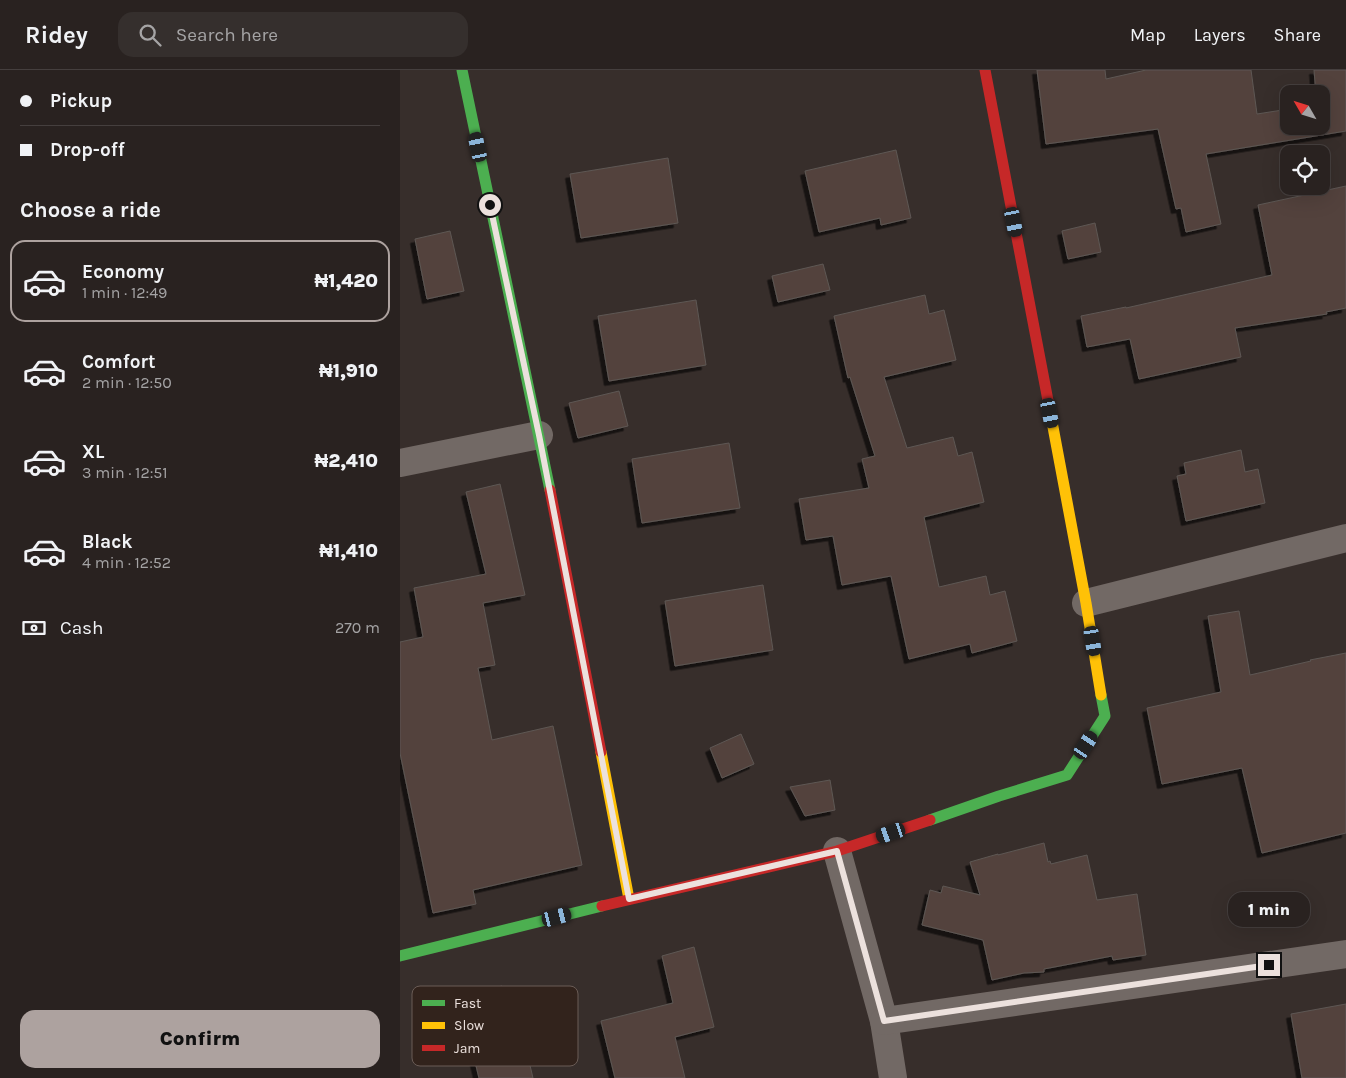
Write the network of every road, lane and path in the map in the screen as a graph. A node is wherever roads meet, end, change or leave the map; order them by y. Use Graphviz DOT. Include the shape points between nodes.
graph roads {
  1 [pos="462,70"];
  2 [pos="985,70"];
  3 [pos="539,435"];
  4 [pos="400,463"];
  5 [pos="1346,538"];
  6 [pos="1086,603"];
  7 [pos="837,851"];
  8 [pos="629,899"];
  9 [pos="1346,954"];
  10 [pos="400,956"];
  11 [pos="884,1021"];
  12 [pos="893,1078"];
  1 -- 3 [label="street"];
  2 -- 6 [label="street"];
  3 -- 4 [label="street"];
  3 -- 8 [label="street"];
  5 -- 6 [label="street"];
  6 -- 7 [label="street" via="1105,716 1066,775"];
  7 -- 8 [label="street"];
  7 -- 11 [label="street"];
  8 -- 10 [label="street"];
  9 -- 11 [label="street"];
  11 -- 12 [label="street"];
}
